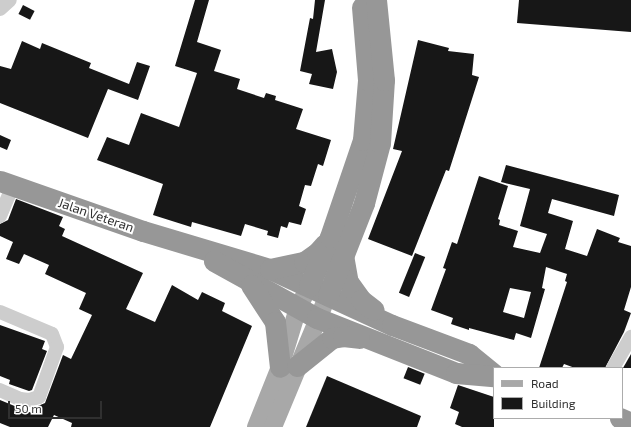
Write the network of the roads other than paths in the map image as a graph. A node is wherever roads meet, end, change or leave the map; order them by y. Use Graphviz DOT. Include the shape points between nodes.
graph roads {
  1 [pos="10,0"];
  2 [pos="361,0"];
  3 [pos="376,0"];
  4 [pos="0,9"];
  5 [pos="7,183"];
  6 [pos="0,216"];
  7 [pos="330,237"];
  8 [pos="192,246"];
  9 [pos="343,254"];
  10 [pos="270,269"];
  11 [pos="245,278"];
  12 [pos="308,286"];
  13 [pos="328,295"];
  14 [pos="298,308"];
  15 [pos="0,312"];
  16 [pos="317,318"];
  17 [pos="392,325"];
  18 [pos="631,337"];
  19 [pos="370,339"];
  20 [pos="288,366"];
  21 [pos="613,367"];
  22 [pos="493,374"];
  23 [pos="493,375"];
  24 [pos="0,390"];
  25 [pos="256,427"];
  26 [pos="273,427"];
  1 -- 4 [label="street"];
  2 -- 7 [label="highway" via="368,80 363,140"];
  3 -- 9 [label="highway" via="384,80 380,143 364,203"];
  5 -- 6 [label="street"];
  5 -- 8 [label="highway, Jalan Veteran"];
  7 -- 10 [label="highway" via="317,253 304,262"];
  7 -- 12 [label="highway"];
  8 -- 10 [label="highway, Jalan Veteran"];
  8 -- 11 [label="highway, Jalan Veteran"];
  9 -- 13 [label="highway"];
  9 -- 17 [label="highway" via="346,274 353,291"];
  10 -- 12 [label="highway, Jalan Veteran"];
  11 -- 14 [label="highway, Jalan Veteran"];
  11 -- 20 [label="highway" via="270,311"];
  12 -- 13 [label="highway, Jalan Veteran"];
  12 -- 14 [label="main road"];
  13 -- 16 [label="main road"];
  13 -- 17 [label="highway, Jalan Veteran"];
  14 -- 16 [label="highway, Jalan Veteran"];
  14 -- 20 [label="main road"];
  15 -- 24 [label="street" via="52,334 57,347 39,397 20,399"];
  16 -- 19 [label="highway, Jalan Veteran"];
  16 -- 20 [label="main road"];
  17 -- 22 [label="highway, Jalan Veteran" via="469,354"];
  18 -- 21 [label="street"];
  19 -- 20 [label="highway" via="343,336 332,338"];
  19 -- 23 [label="highway, Jalan Veteran" via="456,373"];
  20 -- 25 [label="main road"];
  20 -- 26 [label="main road"];
}
